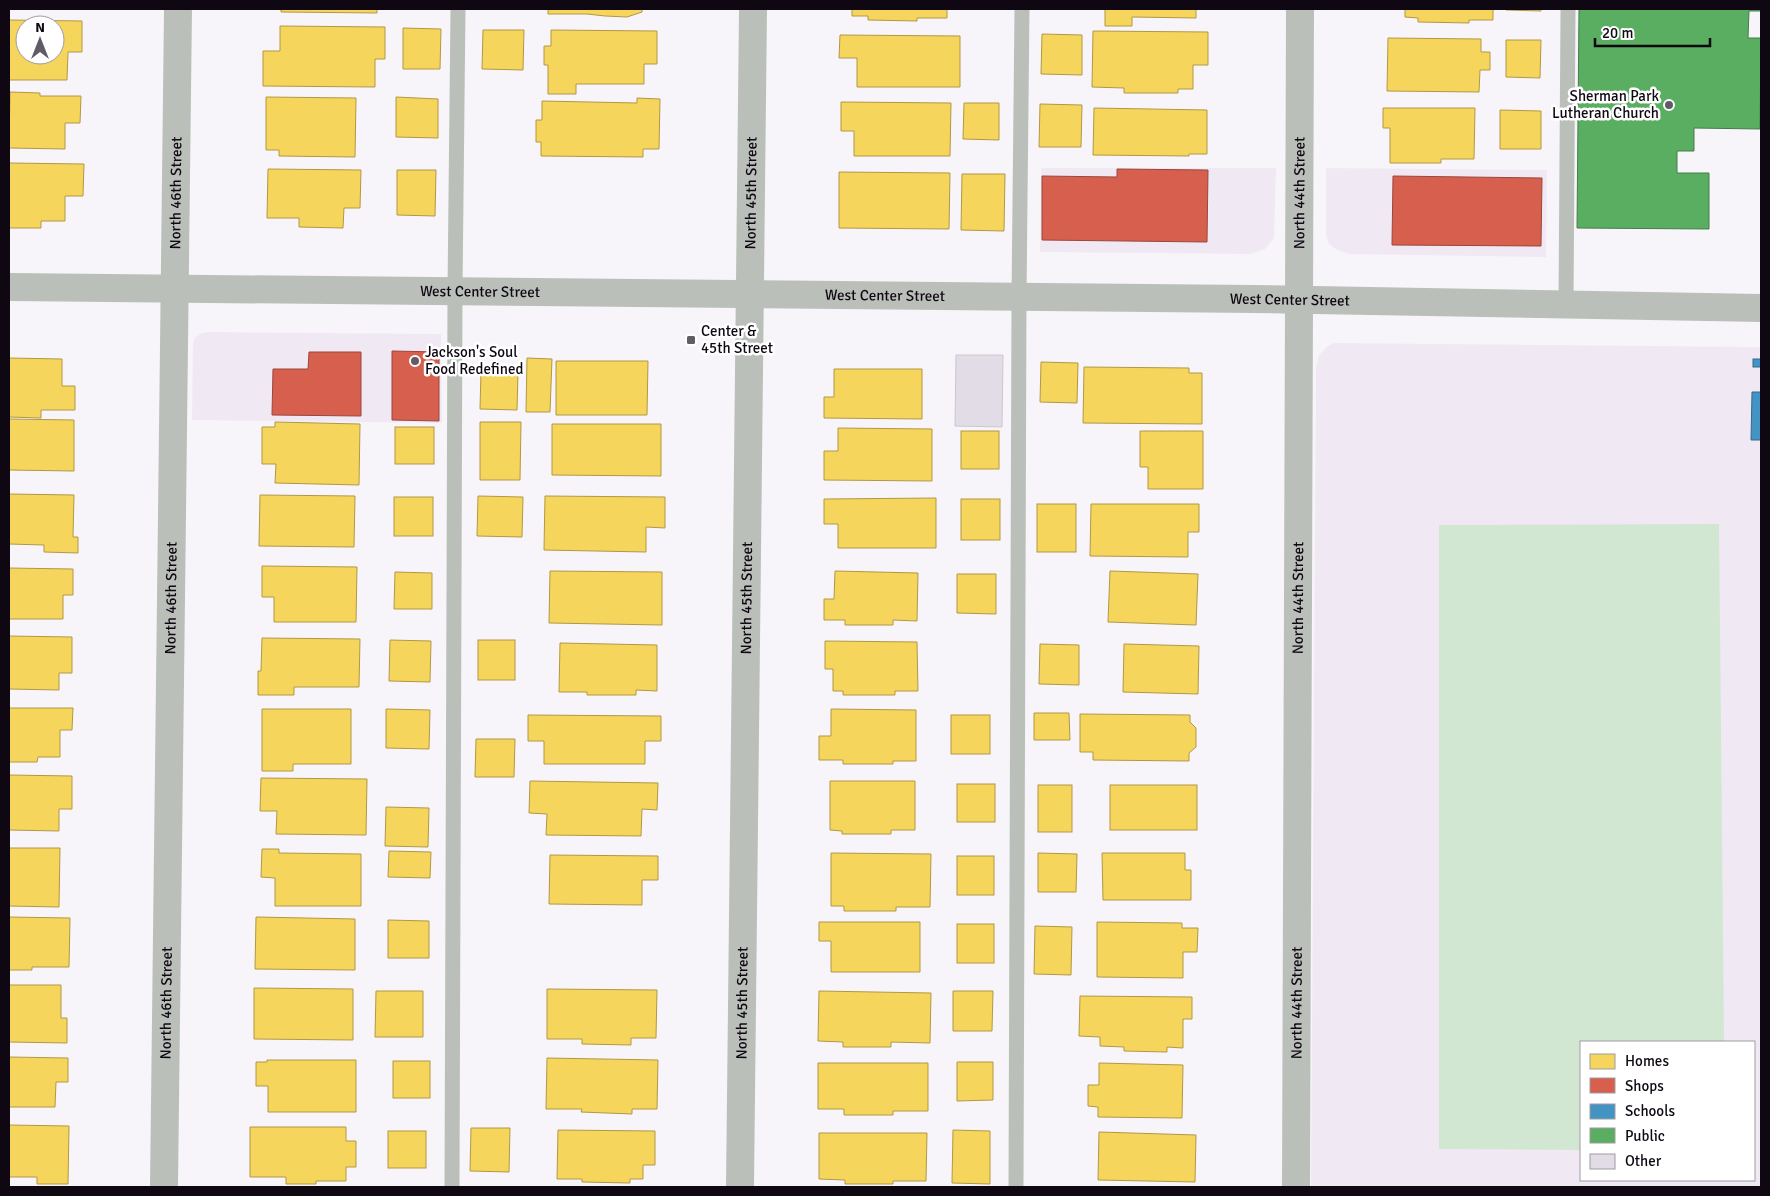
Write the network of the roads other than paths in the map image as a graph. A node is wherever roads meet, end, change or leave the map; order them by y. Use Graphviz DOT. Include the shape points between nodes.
graph roads {
  1 [pos="178,9"];
  2 [pos="458,9"];
  3 [pos="753,9"];
  4 [pos="1022,9"];
  5 [pos="1300,9"];
  6 [pos="1568,9"];
  7 [pos="9,287"];
  8 [pos="175,289"];
  9 [pos="455,291"];
  10 [pos="751,294"];
  11 [pos="1019,297"];
  12 [pos="1298,300"];
  13 [pos="1566,304"];
  14 [pos="1761,308"];
  15 [pos="164,1187"];
  16 [pos="452,1187"];
  17 [pos="740,1187"];
  18 [pos="1016,1187"];
  19 [pos="1296,1187"];
  1 -- 8 [label="street, North 46th Street"];
  2 -- 9 [label="lane"];
  3 -- 10 [label="street, North 45th Street"];
  4 -- 11 [label="lane"];
  5 -- 12 [label="street, North 44th Street"];
  6 -- 13 [label="lane"];
  7 -- 8 [label="street, West Center Street"];
  8 -- 9 [label="street, West Center Street"];
  8 -- 15 [label="street, North 46th Street"];
  9 -- 10 [label="street, West Center Street"];
  9 -- 16 [label="lane"];
  10 -- 11 [label="street, West Center Street"];
  10 -- 17 [label="street, North 45th Street"];
  11 -- 12 [label="street, West Center Street"];
  11 -- 18 [label="lane"];
  12 -- 13 [label="street, West Center Street"];
  12 -- 19 [label="street, North 44th Street"];
  13 -- 14 [label="street, West Center Street"];
}
